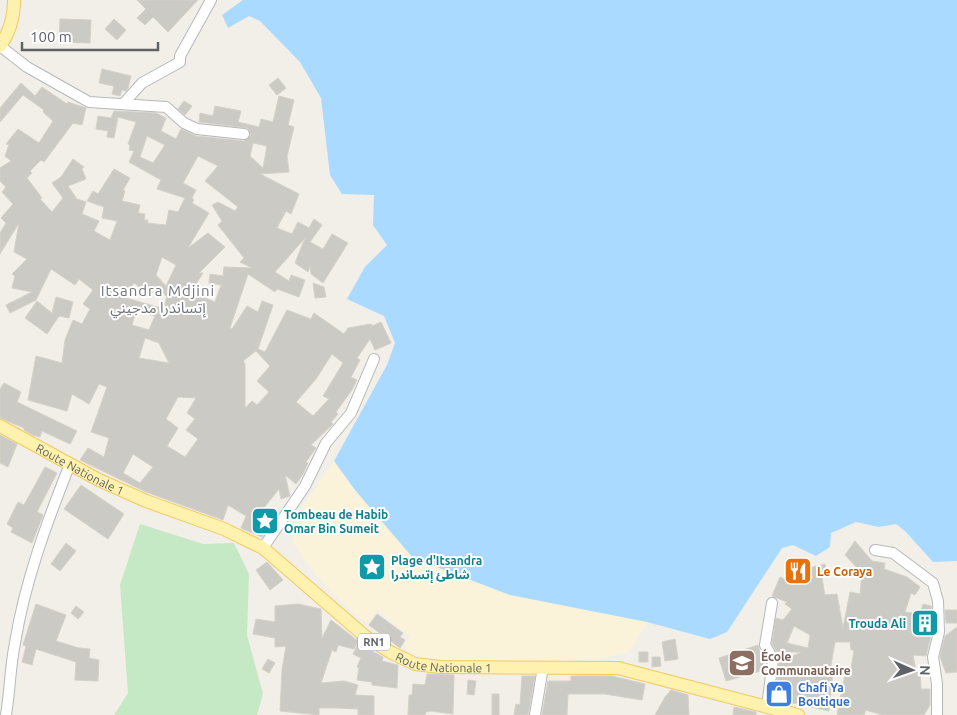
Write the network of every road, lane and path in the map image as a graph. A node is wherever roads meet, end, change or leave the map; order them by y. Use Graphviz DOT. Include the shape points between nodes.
graph roads {
  1 [pos="14,0"];
  2 [pos="211,0"];
  3 [pos="0,46"];
  4 [pos="123,104"];
  5 [pos="244,134"];
  6 [pos="374,359"];
  7 [pos="0,426"];
  8 [pos="70,464"];
  9 [pos="263,548"];
  10 [pos="875,550"];
  11 [pos="772,603"];
  12 [pos="543,667"];
  13 [pos="767,707"];
  14 [pos="6,715"];
  15 [pos="535,715"];
  16 [pos="798,715"];
  17 [pos="937,715"];
  1 -- 3 [label="main road" via="12,24"];
  2 -- 4 [label="street" via="180,56 180,62 142,83"];
  3 -- 4 [label="street" via="27,67 89,102"];
  4 -- 5 [label="street" via="166,107 196,129"];
  6 -- 9 [label="street" via="351,413 326,443 305,486"];
  7 -- 8 [label="main road, Route Nationale 1 / RN1"];
  8 -- 9 [label="main road, Route Nationale 1 / RN1" via="122,491 224,529"];
  8 -- 14 [label="street" via="46,523 30,576 14,644"];
  9 -- 12 [label="main road, Route Nationale 1 / RN1" via="366,637 415,664"];
  10 -- 17 [label="street" via="893,554 933,583 938,601 938,632 932,657 937,684"];
  11 -- 13 [label="street" via="765,645 773,660"];
  12 -- 13 [label="main road, Route Nationale 1 / RN1" via="618,668"];
  12 -- 15 [label="street"];
  13 -- 16 [label="main road, Route Nationale 1 / RN1"];
}
